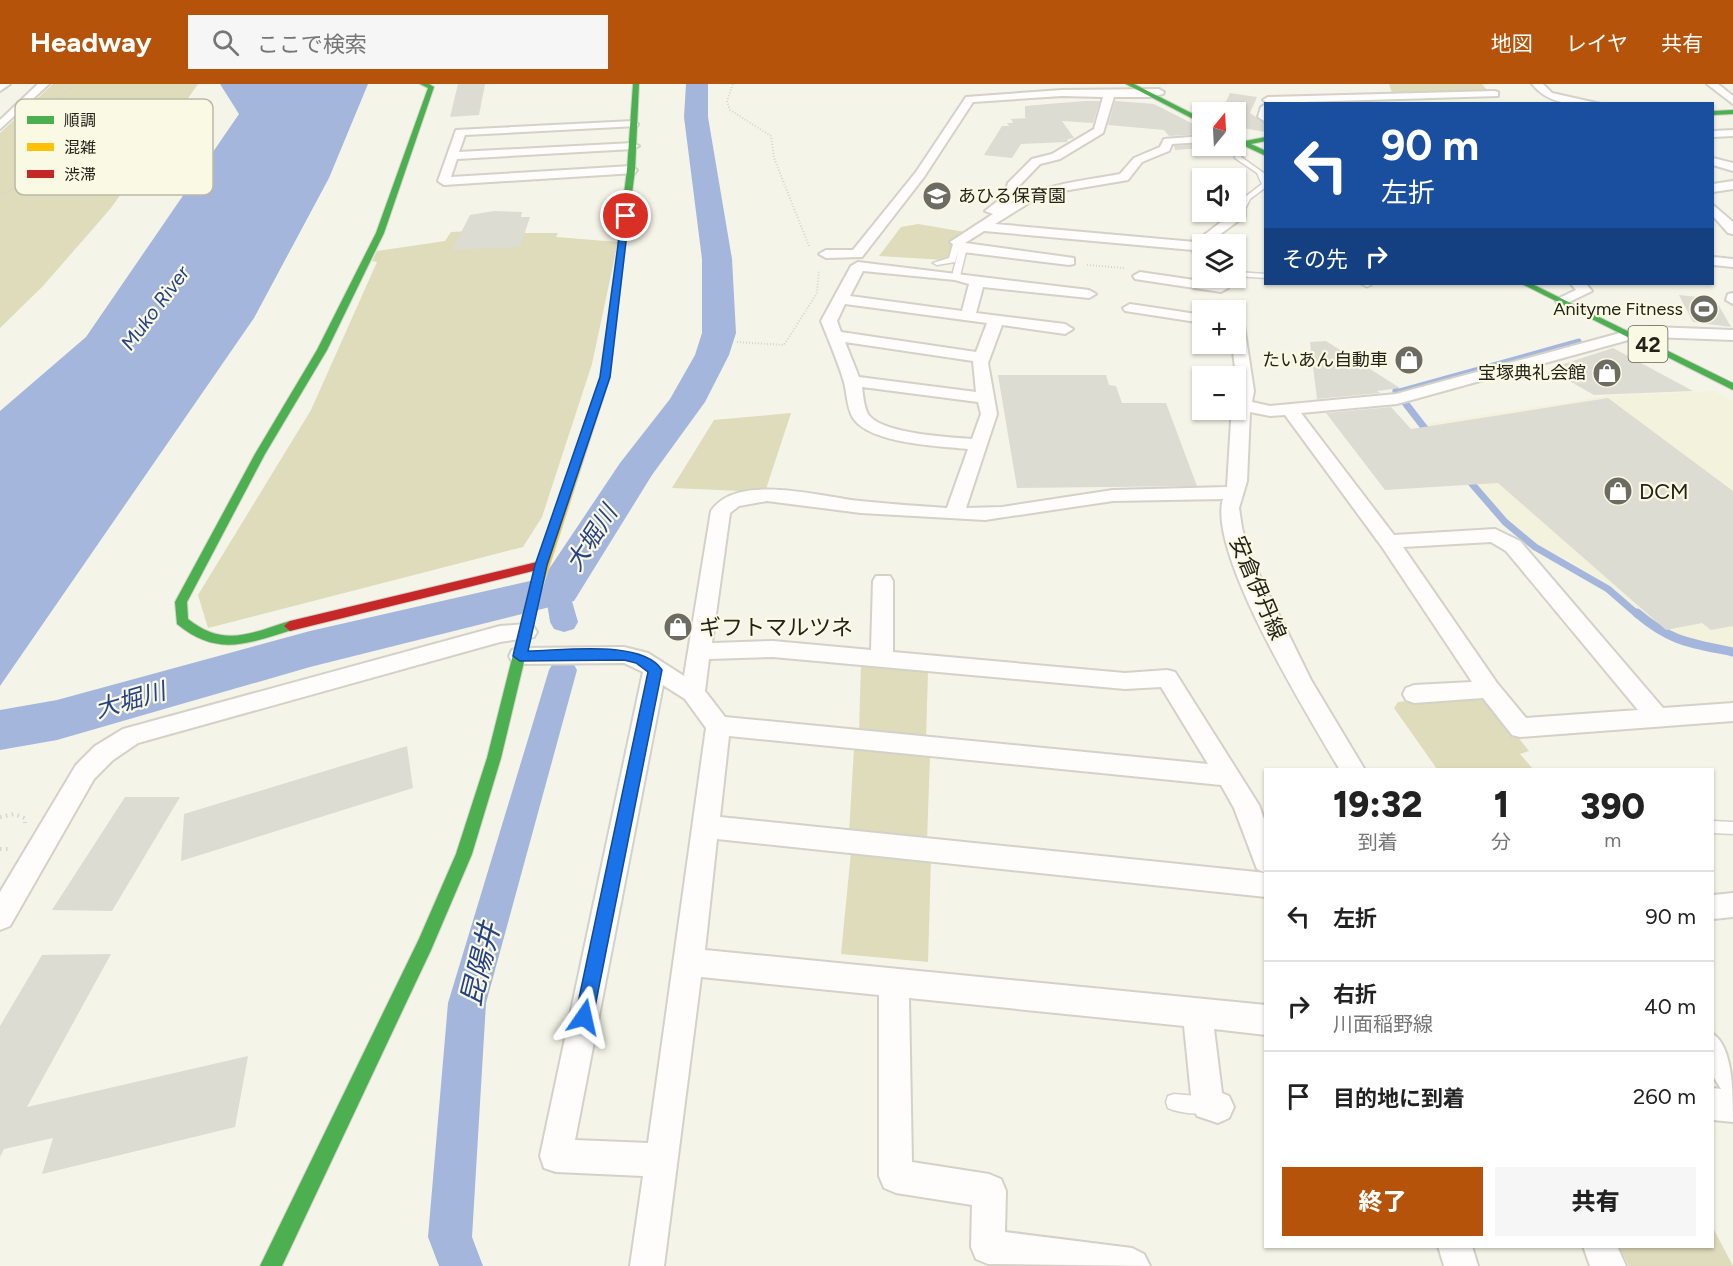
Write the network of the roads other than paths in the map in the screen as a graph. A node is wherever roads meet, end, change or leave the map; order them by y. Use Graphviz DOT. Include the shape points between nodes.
graph roads {
  1 [pos="5,84"];
  2 [pos="44,84"];
  3 [pos="423,84"];
  4 [pos="636,84"];
  5 [pos="977,84"];
  6 [pos="1129,84"];
  7 [pos="1382,84"];
  8 [pos="1486,84"];
  9 [pos="1537,84"];
  10 [pos="1712,84"];
  11 [pos="0,88"];
  12 [pos="1151,90"];
  13 [pos="1596,90"];
  14 [pos="1109,94"];
  15 [pos="1494,94"];
  16 [pos="995,96"];
  17 [pos="1387,96"];
  18 [pos="28,99"];
  19 [pos="1266,101"];
  20 [pos="1501,102"];
  21 [pos="1584,102"];
  22 [pos="1608,102"];
  23 [pos="1192,108"];
  24 [pos="1728,111"];
  25 [pos="15,112"];
  26 [pos="1192,115"];
  27 [pos="633,123"];
  28 [pos="0,126"];
  29 [pos="1246,133"];
  30 [pos="1714,134"];
  31 [pos="1733,134"];
  32 [pos="1192,140"];
  33 [pos="1246,141"];
  34 [pos="1263,141"];
  35 [pos="1246,144"];
  36 [pos="633,146"];
  37 [pos="1264,153"];
  38 [pos="451,156"];
  39 [pos="1238,156"];
  40 [pos="1714,161"];
  41 [pos="1733,167"];
  42 [pos="631,170"];
  43 [pos="1264,179"];
  44 [pos="1733,185"];
  45 [pos="1264,186"];
  46 [pos="1714,188"];
  47 [pos="1246,201"];
  48 [pos="1714,210"];
  49 [pos="1226,222"];
  50 [pos="981,227"];
  51 [pos="960,228"];
  52 [pos="1733,231"];
  53 [pos="1209,234"];
  54 [pos="1192,245"];
  55 [pos="963,248"];
  56 [pos="823,257"];
  57 [pos="1069,261"];
  58 [pos="1714,261"];
  59 [pos="938,263"];
  60 [pos="1733,263"];
  61 [pos="1246,275"];
  62 [pos="956,276"];
  63 [pos="1140,276"];
  64 [pos="1264,276"];
  65 [pos="977,282"];
  66 [pos="1529,285"];
  67 [pos="1534,285"];
  68 [pos="1579,285"];
  69 [pos="1089,294"];
  70 [pos="841,299"];
  71 [pos="1212,300"];
  72 [pos="1562,300"];
  73 [pos="1130,308"];
  74 [pos="968,314"];
  75 [pos="1192,317"];
  76 [pos="996,320"];
  77 [pos="1065,329"];
  78 [pos="1733,335"];
  79 [pos="835,336"];
  80 [pos="1632,336"];
  81 [pos="981,357"];
  82 [pos="852,381"];
  83 [pos="1733,387"];
  84 [pos="985,398"];
  85 [pos="1246,406"];
  86 [pos="1288,409"];
  87 [pos="1240,420"];
  88 [pos="976,445"];
  89 [pos="1233,493"];
  90 [pos="955,512"];
  91 [pos="1389,542"];
  92 [pos="541,567"];
  93 [pos="884,581"];
  94 [pos="527,627"];
  95 [pos="698,651"];
  96 [pos="520,656"];
  97 [pos="882,659"];
  98 [pos="655,670"];
  99 [pos="1490,689"];
  100 [pos="693,693"];
  101 [pos="1414,694"];
  102 [pos="1733,712"];
  103 [pos="1658,718"];
  104 [pos="717,726"];
  105 [pos="1352,768"];
  106 [pos="1228,776"];
  107 [pos="706,826"];
  108 [pos="1714,827"];
  109 [pos="1733,828"];
  110 [pos="1264,855"];
  111 [pos="1264,885"];
  112 [pos="1733,905"];
  113 [pos="1714,907"];
  114 [pos="0,917"];
  115 [pos="689,962"];
  116 [pos="894,983"];
  117 [pos="1197,1013"];
  118 [pos="1264,1020"];
  119 [pos="1714,1050"];
  120 [pos="1733,1079"];
  121 [pos="1174,1102"];
  122 [pos="1714,1104"];
  123 [pos="1213,1106"];
  124 [pos="1733,1106"];
  125 [pos="661,1160"];
  126 [pos="1456,1248"];
  127 [pos="1601,1248"];
  128 [pos="271,1266"];
  129 [pos="647,1266"];
  130 [pos="1132,1266"];
  131 [pos="1461,1266"];
  132 [pos="1608,1266"];
  1 -- 11 [label="street"];
  2 -- 18 [label="street"];
  3 -- 92 [label="street" via="431,87 380,233 322,350 260,454 181,602 182,621 196,635 223,643"];
  4 -- 27 [label="street"];
  5 -- 16 [label="street"];
  6 -- 12 [label="street"];
  7 -- 17 [label="street"];
  8 -- 15 [label="street"];
  9 -- 21 [label="street" via="1548,96"];
  10 -- 24 [label="street"];
  12 -- 14 [label="street"];
  12 -- 23 [label="street"];
  12 -- 26 [label="street"];
  13 -- 22 [label="street"];
  14 -- 16 [label="street"];
  14 -- 51 [label="street" via="1099,131 1056,157 1036,162 1012,186 1010,198"];
  15 -- 17 [label="street"];
  15 -- 20 [label="street"];
  16 -- 56 [label="street" via="970,99 920,174 856,254"];
  17 -- 19 [label="street"];
  25 -- 28 [label="street"];
  27 -- 36 [label="street"];
  27 -- 38 [label="street" via="460,132"];
  29 -- 34 [label="street"];
  30 -- 31 [label="street"];
  32 -- 50 [label="street" via="1168,141 1162,151 1138,160 1129,175 1040,193"];
  33 -- 34 [label="street"];
  35 -- 37 [label="street"];
  36 -- 38 [label="street"];
  36 -- 42 [label="street"];
  38 -- 42 [label="street" via="444,181"];
  39 -- 43 [label="lane"];
  40 -- 41 [label="street"];
  42 -- 92 [label="street" via="605,377"];
  44 -- 46 [label="street"];
  45 -- 47 [label="lane"];
  48 -- 52 [label="street"];
  49 -- 53 [label="street"];
  50 -- 54 [label="street"];
  50 -- 55 [label="street" via="957,242"];
  55 -- 57 [label="street"];
  55 -- 59 [label="lane" via="956,246 952,260"];
  55 -- 62 [label="lane"];
  58 -- 60 [label="street"];
  61 -- 64 [label="lane"];
  62 -- 65 [label="street"];
  62 -- 70 [label="street" via="858,266"];
  63 -- 71 [label="street"];
  65 -- 69 [label="street"];
  65 -- 74 [label="street"];
  66 -- 72 [label="street, 42"];
  67 -- 72 [label="street, 42"];
  68 -- 72 [label="street" via="1585,291"];
  70 -- 74 [label="street"];
  70 -- 79 [label="street" via="829,321"];
  72 -- 80 [label="street, 42"];
  73 -- 75 [label="street"];
  74 -- 76 [label="street"];
  76 -- 77 [label="street"];
  76 -- 81 [label="street"];
  78 -- 80 [label="street" via="1652,332"];
  79 -- 81 [label="street"];
  79 -- 82 [label="street"];
  80 -- 83 [label="street, 42"];
  80 -- 86 [label="street" via="1397,399"];
  81 -- 84 [label="street"];
  82 -- 84 [label="street"];
  82 -- 88 [label="street" via="862,418 868,424 896,434"];
  84 -- 88 [label="street" via="989,414"];
  85 -- 86 [label="street" via="1270,411"];
  86 -- 91 [label="street"];
  87 -- 89 [label="street, 安倉伊丹線" via="1238,481"];
  88 -- 90 [label="street"];
  89 -- 90 [label="street" via="1097,497 1001,513"];
  89 -- 105 [label="street, 安倉伊丹線" via="1232,528 1248,575 1301,684"];
  90 -- 95 [label="street" via="839,505 792,497 733,500 721,511"];
  91 -- 99 [label="street"];
  91 -- 103 [label="street" via="1495,535 1513,546"];
  92 -- 94 [label="street"];
  93 -- 97 [label="street"];
  94 -- 96 [label="street"];
  94 -- 114 [label="street" via="131,736 104,753 85,772"];
  95 -- 97 [label="street" via="773,649"];
  95 -- 100 [label="street"];
  96 -- 98 [label="street" via="624,655 640,659"];
  96 -- 128 [label="street" via="464,854"];
  97 -- 106 [label="street" via="1125,681 1167,678"];
  98 -- 100 [label="street"];
  98 -- 125 [label="street" via="556,1156"];
  99 -- 101 [label="street"];
  99 -- 103 [label="street" via="1520,728"];
  100 -- 104 [label="street"];
  102 -- 103 [label="street"];
  104 -- 106 [label="street"];
  104 -- 107 [label="street"];
  106 -- 110 [label="street" via="1246,805"];
  107 -- 111 [label="street"];
  107 -- 115 [label="street"];
  108 -- 109 [label="lane"];
  112 -- 113 [label="street"];
  115 -- 116 [label="street"];
  115 -- 125 [label="street"];
  116 -- 117 [label="street"];
  116 -- 130 [label="street" via="896,1176 989,1191 988,1247"];
  117 -- 118 [label="street"];
  117 -- 123 [label="street"];
  119 -- 120 [label="street"];
  121 -- 123 [label="lane"];
  122 -- 124 [label="street"];
  125 -- 129 [label="street"];
  126 -- 131 [label="street"];
  127 -- 132 [label="street"];
}
